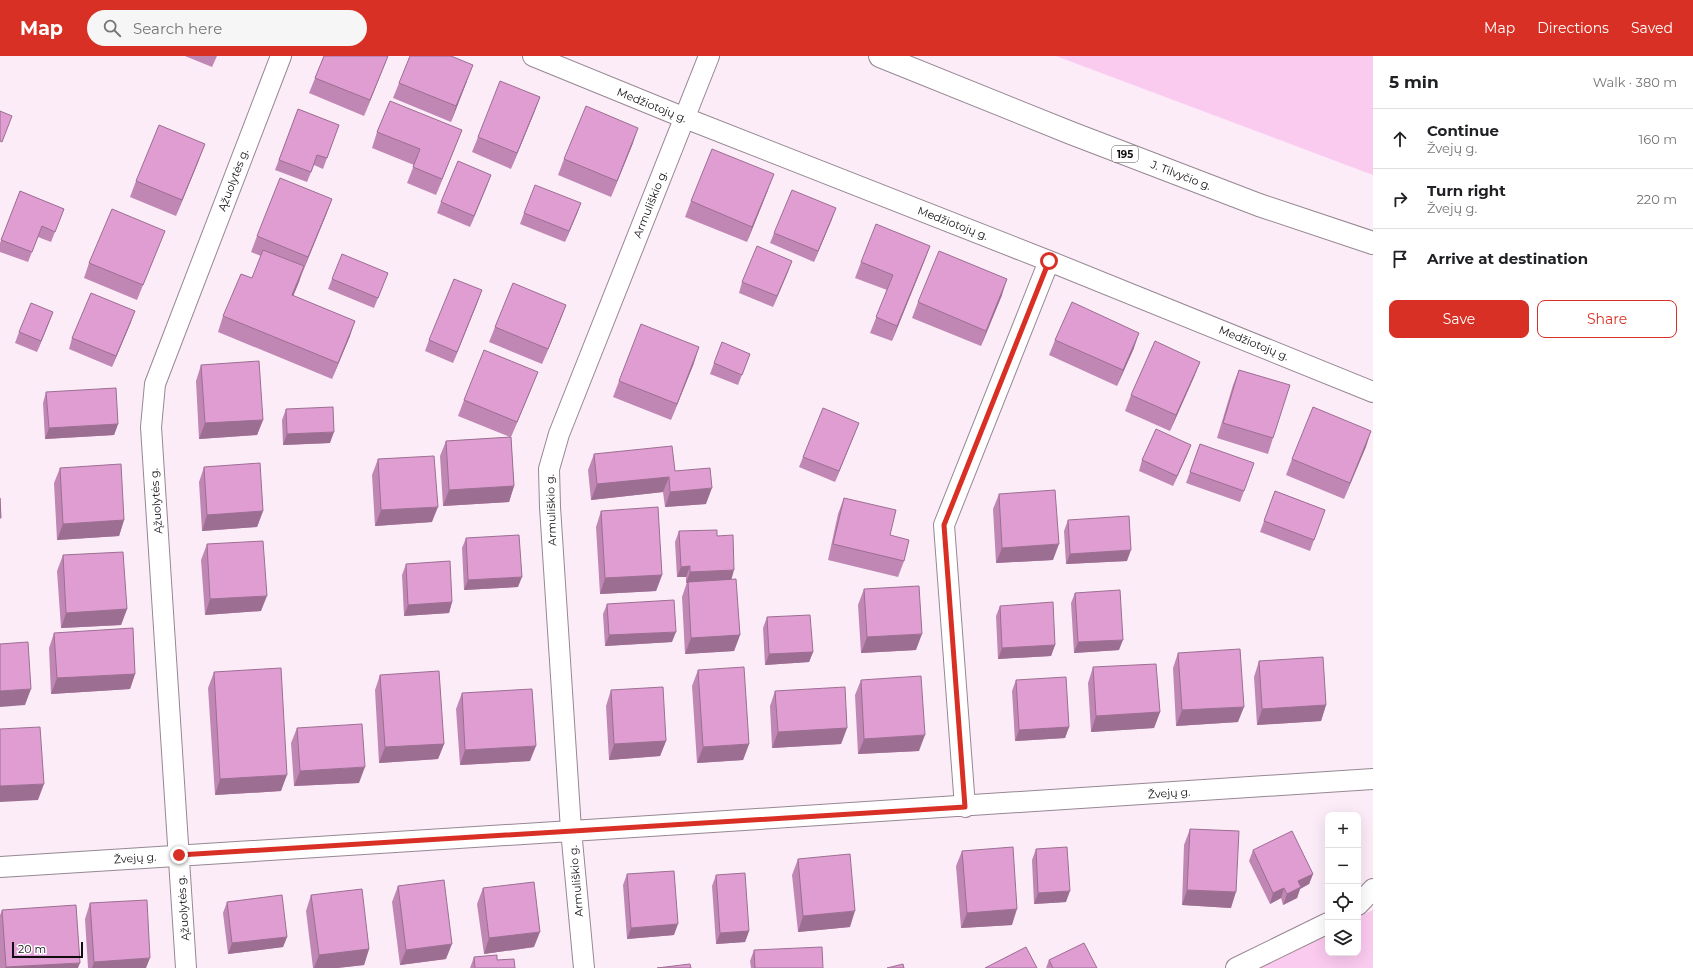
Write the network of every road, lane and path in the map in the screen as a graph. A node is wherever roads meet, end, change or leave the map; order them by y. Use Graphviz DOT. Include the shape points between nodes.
graph roads {
  1 [pos="281,56"];
  2 [pos="533,56"];
  3 [pos="709,56"];
  4 [pos="884,57"];
  5 [pos="685,118"];
  6 [pos="1373,243"];
  7 [pos="1049,261"];
  8 [pos="1373,392"];
  9 [pos="1373,779"];
  10 [pos="965,807"];
  11 [pos="571,830"];
  12 [pos="179,855"];
  13 [pos="0,867"];
  14 [pos="1373,889"];
  15 [pos="1361,902"];
  16 [pos="1325,924"];
  17 [pos="186,968"];
  18 [pos="584,968"];
  19 [pos="1236,968"];
  1 -- 12 [label="street, Ąžuolytės g." via="155,384 151,427"];
  2 -- 5 [label="street, Medžiotojų g."];
  3 -- 5 [label="street, Armuliškio g."];
  4 -- 6 [label="main road, J. Tilvyčio g. / 195" via="1259,205"];
  5 -- 7 [label="street, Medžiotojų g."];
  5 -- 11 [label="street, Armuliškio g." via="559,434 549,469"];
  7 -- 8 [label="street, Medžiotojų g."];
  7 -- 10 [label="street" via="944,525"];
  9 -- 10 [label="street, Žvejų g."];
  10 -- 11 [label="street, Žvejų g."];
  11 -- 12 [label="street, Žvejų g."];
  11 -- 18 [label="street, Armuliškio g."];
  12 -- 13 [label="street, Žvejų g."];
  12 -- 17 [label="street, Ąžuolytės g."];
  14 -- 15 [label="street"];
  16 -- 19 [label="street"];
}
